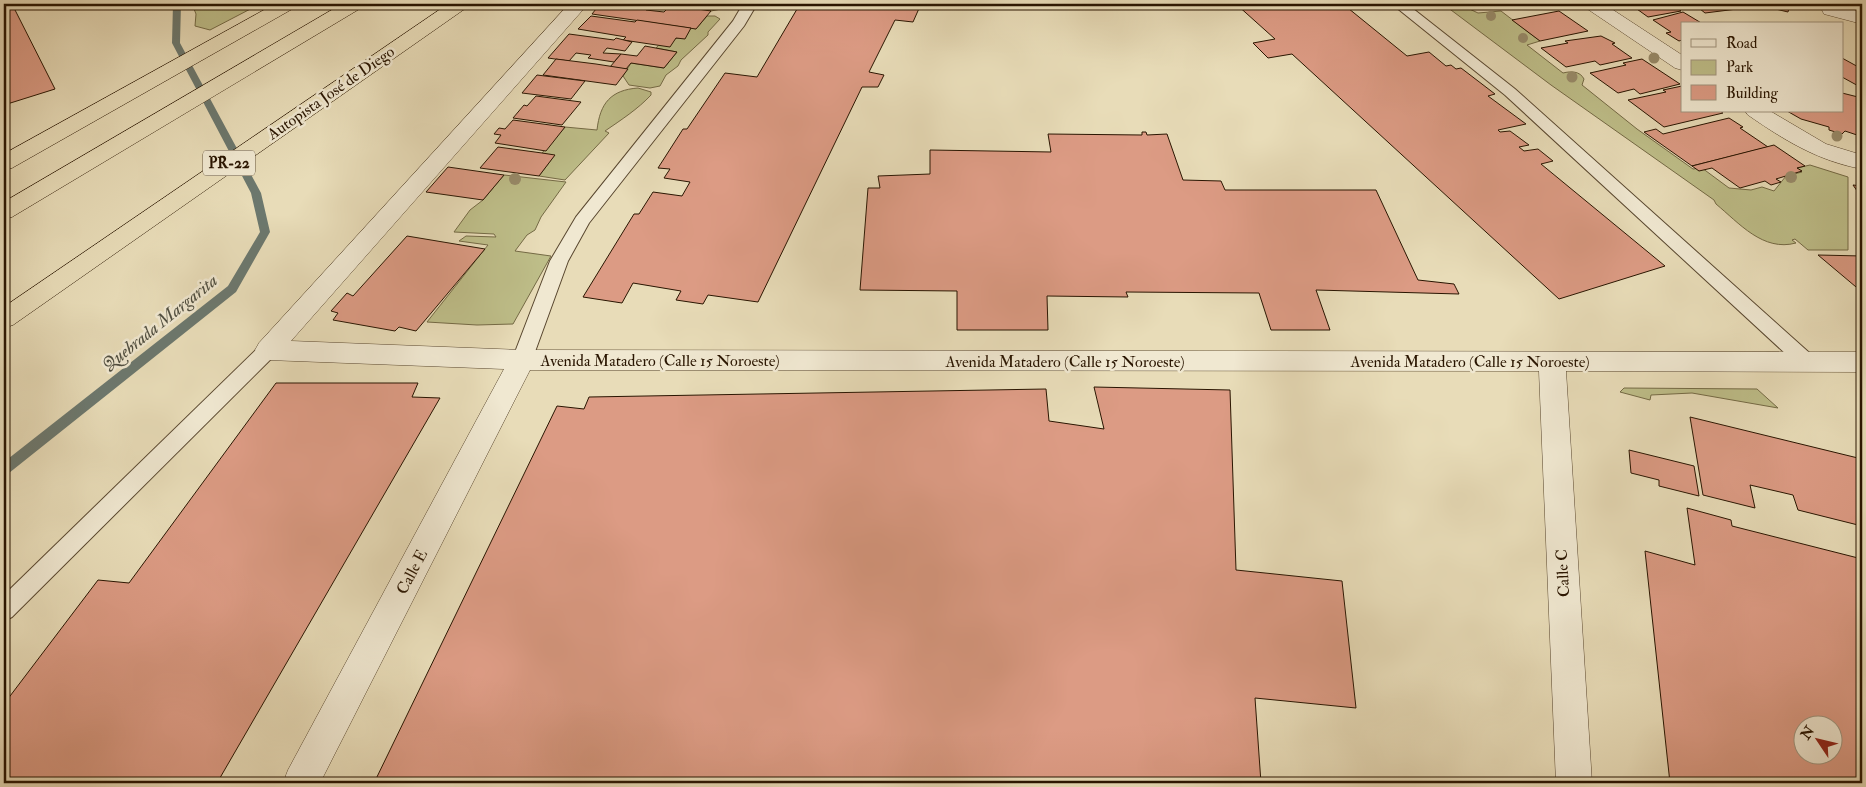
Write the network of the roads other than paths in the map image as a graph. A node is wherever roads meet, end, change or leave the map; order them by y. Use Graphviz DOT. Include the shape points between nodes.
graph roads {
  1 [pos="288,4"];
  2 [pos="354,4"];
  3 [pos="460,4"];
  4 [pos="578,4"];
  5 [pos="750,4"];
  6 [pos="1399,4"];
  7 [pos="1592,4"];
  8 [pos="1829,12"];
  9 [pos="1862,18"];
  10 [pos="1679,59"];
  11 [pos="1757,112"];
  12 [pos="53,136"];
  13 [pos="4,159"];
  14 [pos="1862,162"];
  15 [pos="4,163"];
  16 [pos="32,196"];
  17 [pos="4,212"];
  18 [pos="4,218"];
  19 [pos="4,319"];
  20 [pos="268,350"];
  21 [pos="522,360"];
  22 [pos="1807,362"];
  23 [pos="1862,362"];
  24 [pos="1552,363"];
  25 [pos="4,610"];
  26 [pos="301,783"];
  27 [pos="1574,783"];
  1 -- 12 [label="highway"];
  2 -- 16 [label="highway"];
  3 -- 19 [label="highway, Autopista José de Diego / PR-22"];
  4 -- 20 [label="street"];
  5 -- 21 [label="lane" via="739,23 582,221 559,261"];
  6 -- 22 [label="lane" via="1510,92"];
  7 -- 10 [label="street"];
  8 -- 9 [label="street"];
  11 -- 14 [label="street" via="1822,152"];
  12 -- 13 [label="highway"];
  12 -- 15 [label="highway"];
  16 -- 17 [label="highway"];
  16 -- 18 [label="highway"];
  20 -- 21 [label="street, Avenida Matadero (Calle 15 Noroeste)"];
  20 -- 25 [label="lane"];
  21 -- 24 [label="street, Avenida Matadero (Calle 15 Noroeste)"];
  21 -- 26 [label="street, Calle E"];
  22 -- 23 [label="street, Avenida Matadero (Calle 15 Noroeste)"];
  22 -- 24 [label="street, Avenida Matadero (Calle 15 Noroeste)"];
  24 -- 27 [label="street, Calle C"];
}
